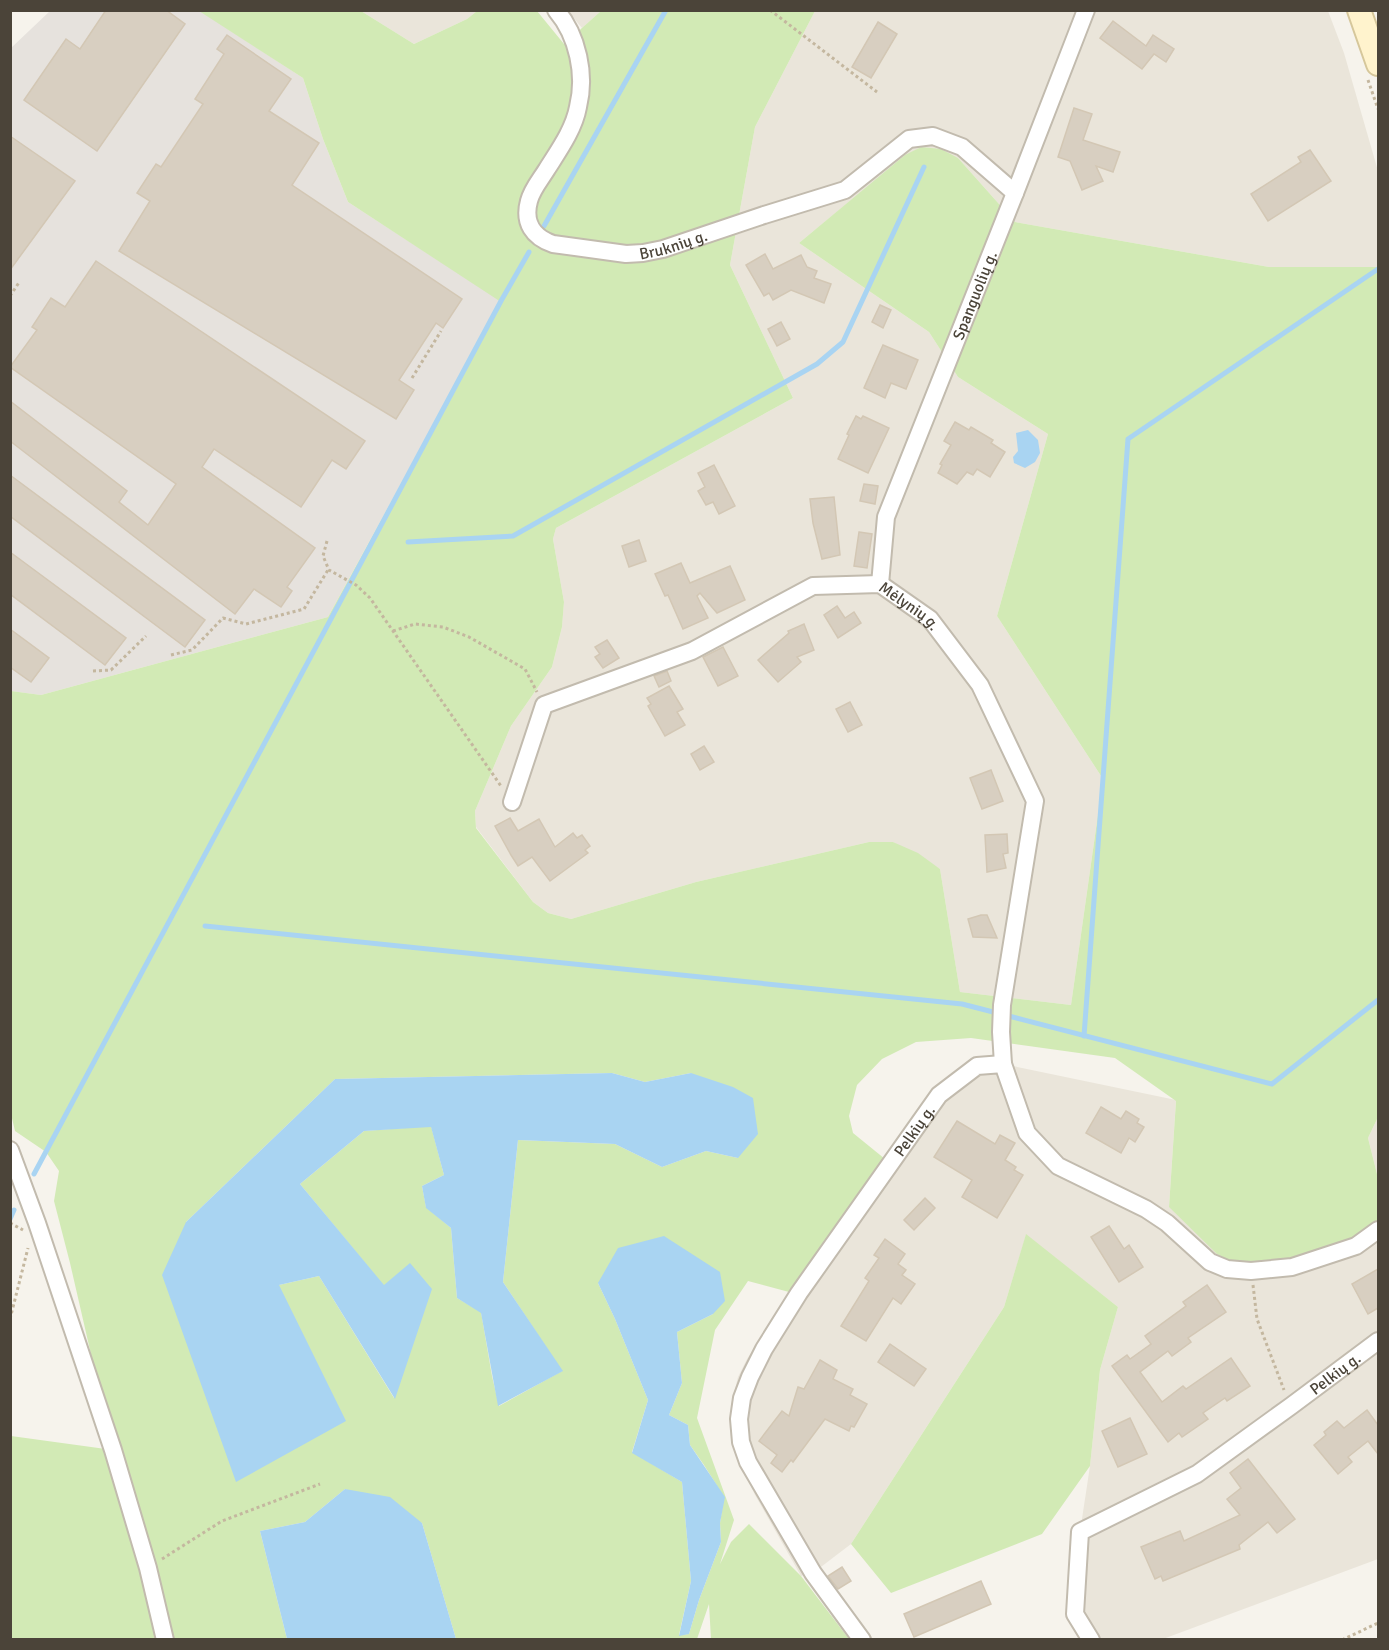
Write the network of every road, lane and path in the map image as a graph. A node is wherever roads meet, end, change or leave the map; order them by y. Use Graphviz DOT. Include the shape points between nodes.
graph roads {
  1 [pos="556,10"];
  2 [pos="770,10"];
  3 [pos="1086,10"];
  4 [pos="1359,10"];
  5 [pos="1378,64"];
  6 [pos="877,92"];
  7 [pos="1015,193"];
  8 [pos="20,281"];
  9 [pos="10,296"];
  10 [pos="441,331"];
  11 [pos="412,378"];
  12 [pos="327,541"];
  13 [pos="329,570"];
  14 [pos="880,584"];
  15 [pos="393,631"];
  16 [pos="146,636"];
  17 [pos="171,654"];
  18 [pos="93,671"];
  19 [pos="544,705"];
  20 [pos="512,802"];
  21 [pos="1003,1064"];
  22 [pos="10,1150"];
  23 [pos="10,1223"];
  24 [pos="30,1227"];
  25 [pos="1378,1230"];
  26 [pos="1251,1271"];
  27 [pos="10,1319"];
  28 [pos="1378,1341"];
  29 [pos="1291,1406"];
  30 [pos="320,1484"];
  31 [pos="148,1568"];
  32 [pos="1378,1623"];
  33 [pos="165,1640"];
  34 [pos="862,1640"];
  35 [pos="1091,1640"];
  36 [pos="1342,1640"];
  1 -- 7 [label="street, Bruknių g." via="571,34 581,82 572,125 529,202 528,223 532,232 553,244 626,254 663,249 845,190 909,139 933,136 962,147"];
  2 -- 6 [label="path"];
  3 -- 7 [label="street, Spanguolių g."];
  4 -- 5 [label="main road"];
  7 -- 14 [label="street, Spanguolių g." via="886,517"];
  8 -- 9 [label="path"];
  10 -- 11 [label="path"];
  12 -- 13 [label="path" via="323,556"];
  13 -- 15 [label="path" via="370,598"];
  13 -- 17 [label="path" via="304,609 246,624 223,618 192,650"];
  14 -- 19 [label="street, Mėlynių g." via="813,586 692,651"];
  14 -- 21 [label="street, Mėlynių g." via="930,619 980,685 1035,801 1002,1005"];
  15 -- 19 [label="path" via="415,624 443,627 469,637 525,669"];
  15 -- 20 [label="path"];
  16 -- 18 [label="path" via="111,670"];
  19 -- 20 [label="street"];
  21 -- 26 [label="street" via="1027,1132 1058,1166 1146,1209 1210,1262 1227,1269"];
  21 -- 34 [label="street, Pelkių g." via="977,1066 939,1095 799,1293 764,1349 742,1398 741,1442 748,1462 813,1573"];
  22 -- 24 [label="street"];
  23 -- 24 [label="path"];
  24 -- 27 [label="path"];
  24 -- 31 [label="street" via="113,1450"];
  25 -- 26 [label="street" via="1356,1246 1292,1267"];
  26 -- 29 [label="path" via="1257,1319"];
  28 -- 29 [label="street, Pelkių g."];
  29 -- 35 [label="street, Pelkių g." via="1197,1474 1080,1532 1075,1614"];
  30 -- 31 [label="path" via="222,1521"];
  31 -- 33 [label="street"];
  32 -- 36 [label="path"];
}
